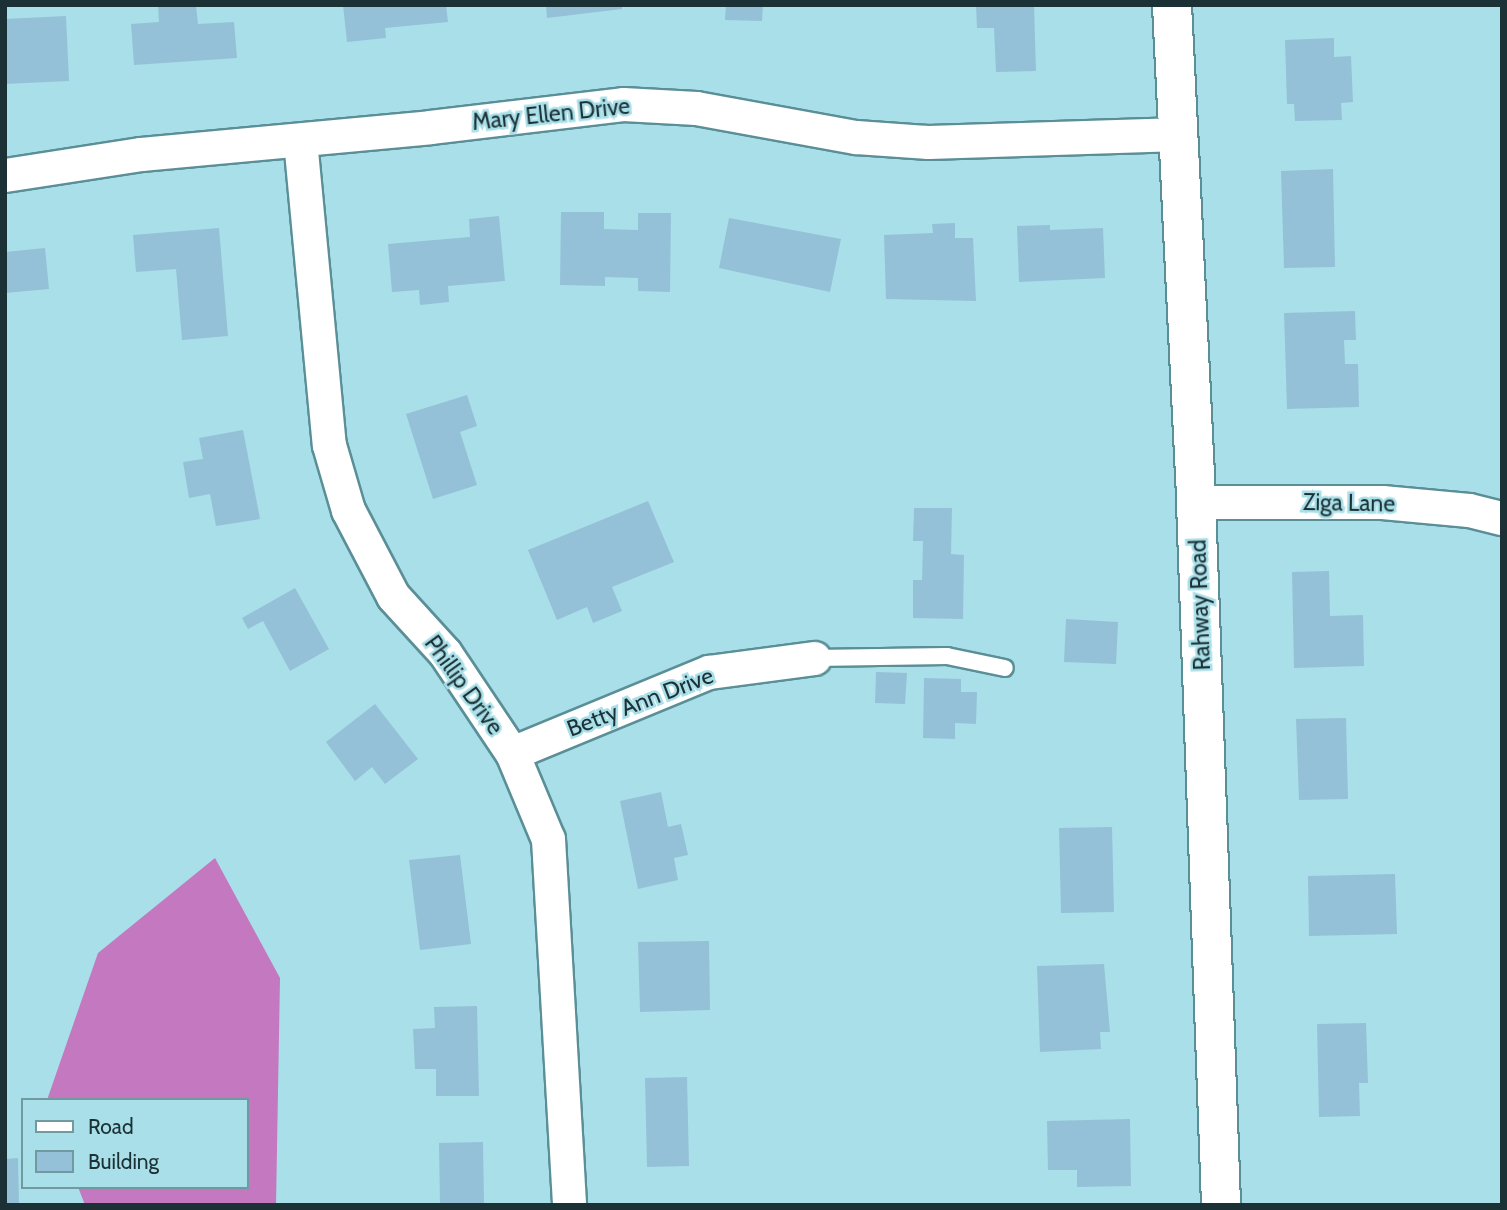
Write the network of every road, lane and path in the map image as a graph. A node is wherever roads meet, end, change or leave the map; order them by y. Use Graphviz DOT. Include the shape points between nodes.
graph roads {
  1 [pos="1172,5"];
  2 [pos="1180,134"];
  3 [pos="300,140"];
  4 [pos="5,174"];
  5 [pos="1196,502"];
  6 [pos="1502,518"];
  7 [pos="814,658"];
  8 [pos="1005,668"];
  9 [pos="512,753"];
  10 [pos="569,1205"];
  11 [pos="1221,1205"];
  1 -- 2 [label="street, Rahway Road"];
  2 -- 3 [label="street, Mary Ellen Drive" via="928,142 856,137 696,107 623,104"];
  2 -- 5 [label="street, Rahway Road"];
  3 -- 4 [label="street, Mary Ellen Drive" via="141,154"];
  3 -- 9 [label="street, Phillip Drive" via="330,445 348,510 393,596 445,653"];
  5 -- 6 [label="street, Ziga Lane" via="1382,502 1469,510"];
  5 -- 11 [label="street, Rahway Road"];
  7 -- 8 [label="lane" via="947,656"];
  7 -- 9 [label="street, Betty Ann Drive" via="709,672"];
  9 -- 10 [label="street, Phillip Drive" via="548,839"];
}
